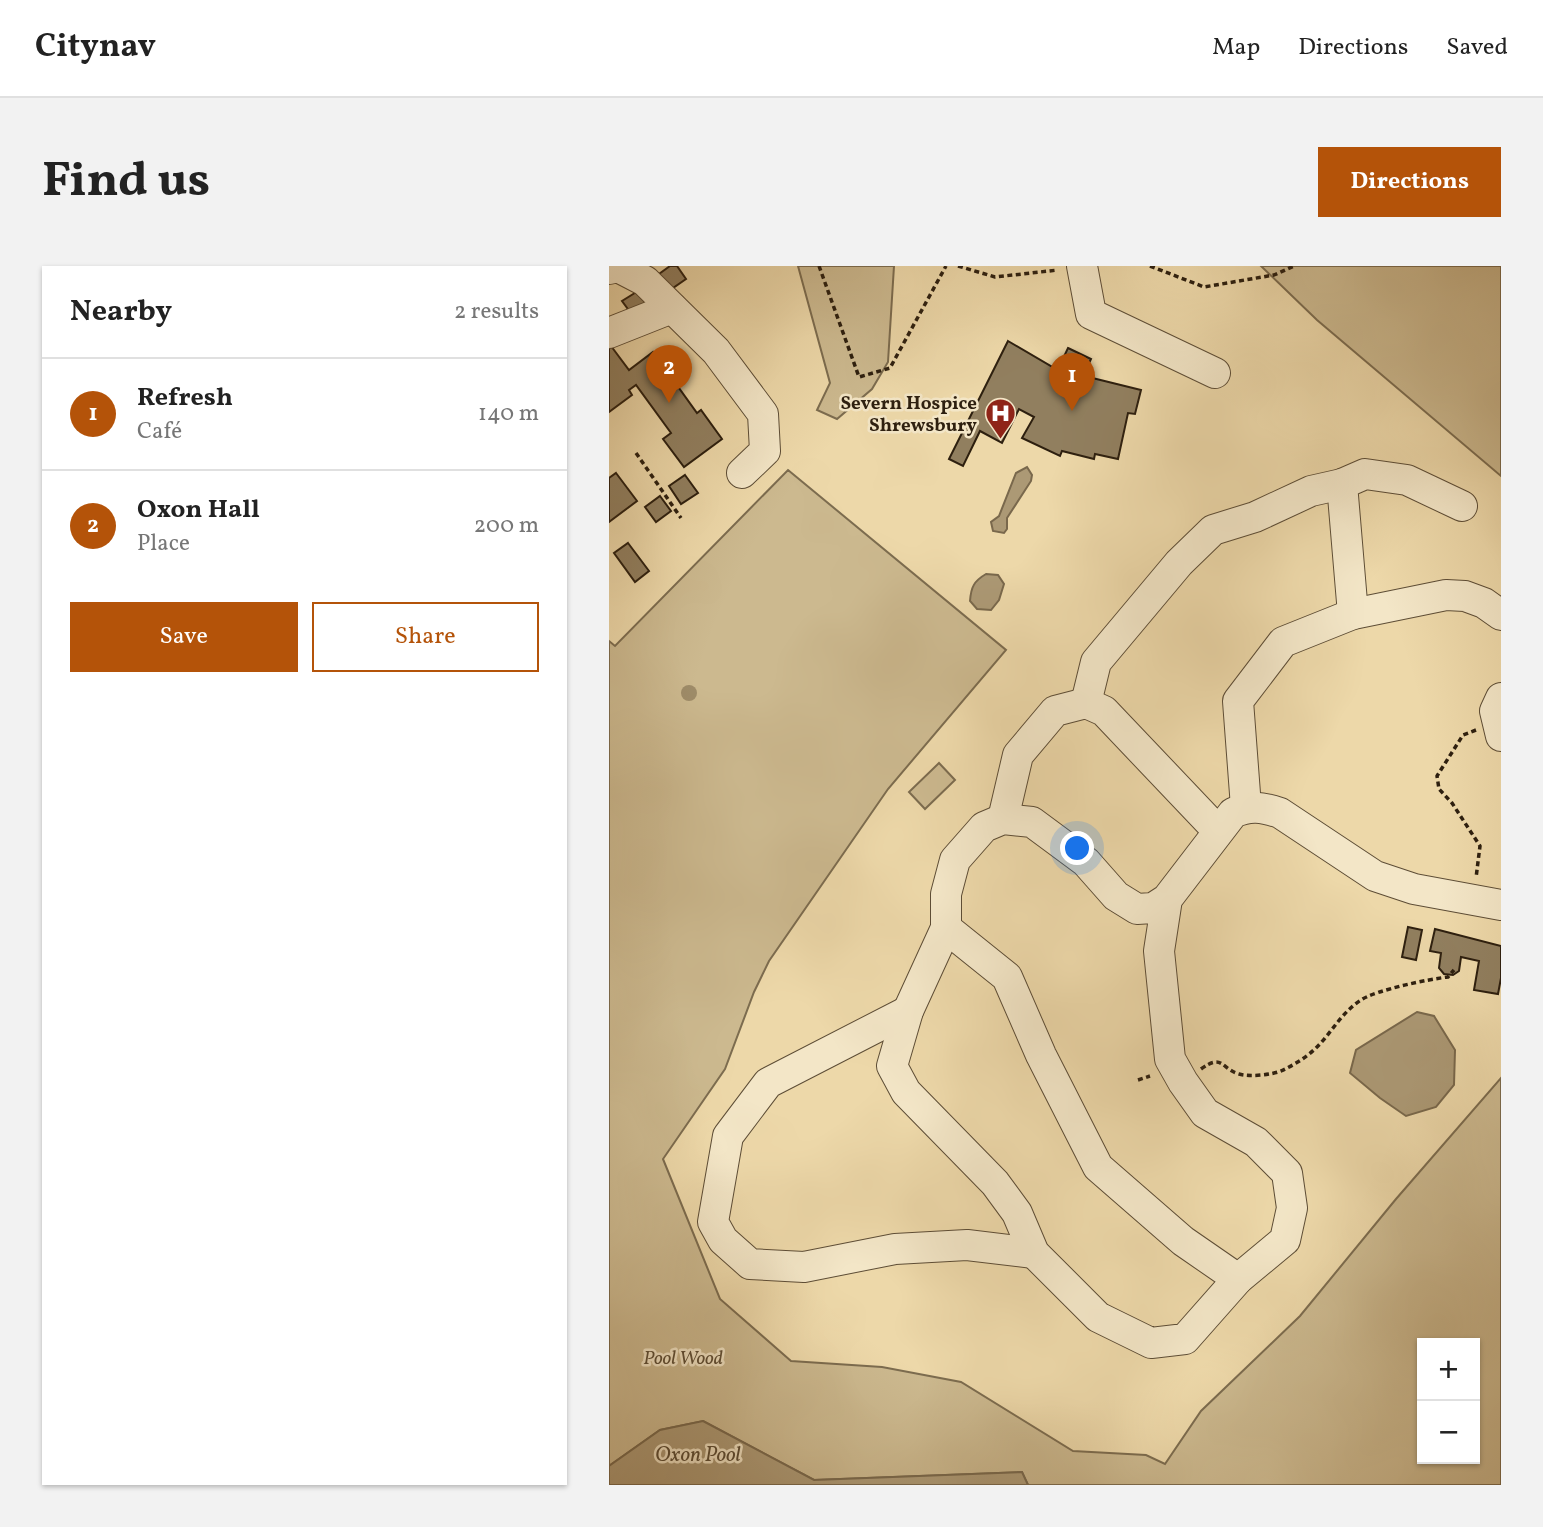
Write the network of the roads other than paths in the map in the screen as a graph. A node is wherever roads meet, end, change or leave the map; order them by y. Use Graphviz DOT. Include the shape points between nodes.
graph roads {
  1 [pos="1082,267"];
  2 [pos="609,269"];
  3 [pos="672,308"];
  4 [pos="609,333"];
  5 [pos="1215,373"];
  6 [pos="742,473"];
  7 [pos="1342,484"];
  8 [pos="1462,506"];
  9 [pos="1353,614"];
  10 [pos="1501,615"];
  11 [pos="1086,703"];
  12 [pos="1245,807"];
  13 [pos="1003,818"];
  14 [pos="1218,831"];
  15 [pos="1167,899"];
  16 [pos="1487,903"];
  17 [pos="946,929"];
  18 [pos="908,1011"];
  19 [pos="1034,1253"];
  20 [pos="1238,1279"];
  1 -- 5 [label="lane" via="1091,314"];
  2 -- 3 [label="lane" via="618,267 645,281"];
  3 -- 4 [label="lane"];
  3 -- 6 [label="lane" via="716,351 763,414 765,451"];
  7 -- 8 [label="lane" via="1365,474 1407,480"];
  7 -- 9 [label="lane"];
  7 -- 11 [label="lane" via="1311,491 1213,530 1179,563 1096,662"];
  9 -- 10 [label="lane" via="1446,595 1465,596"];
  9 -- 12 [label="lane" via="1283,642 1238,701"];
  11 -- 13 [label="lane" via="1055,711 1018,755"];
  11 -- 14 [label="lane" via="1104,711"];
  12 -- 14 [label="lane"];
  12 -- 16 [label="lane" via="1280,813 1375,876"];
  13 -- 15 [label="lane" via="1031,822 1086,862 1116,896 1137,909 1153,908"];
  13 -- 17 [label="lane" via="984,827 955,860 946,894"];
  14 -- 15 [label="lane"];
  15 -- 20 [label="lane" via="1159,951 1170,1059 1205,1113 1256,1142 1287,1173 1292,1208 1285,1240"];
  17 -- 18 [label="lane"];
  17 -- 20 [label="lane" via="1006,978 1098,1167 1183,1241"];
  18 -- 19 [label="lane" via="892,1066 906,1092 995,1183 1017,1213"];
  18 -- 19 [label="lane" via="768,1083 728,1136 713,1222 723,1240 750,1264 804,1267 895,1249 967,1245"];
  19 -- 20 [label="lane" via="1098,1317 1151,1343 1185,1339"];
}
